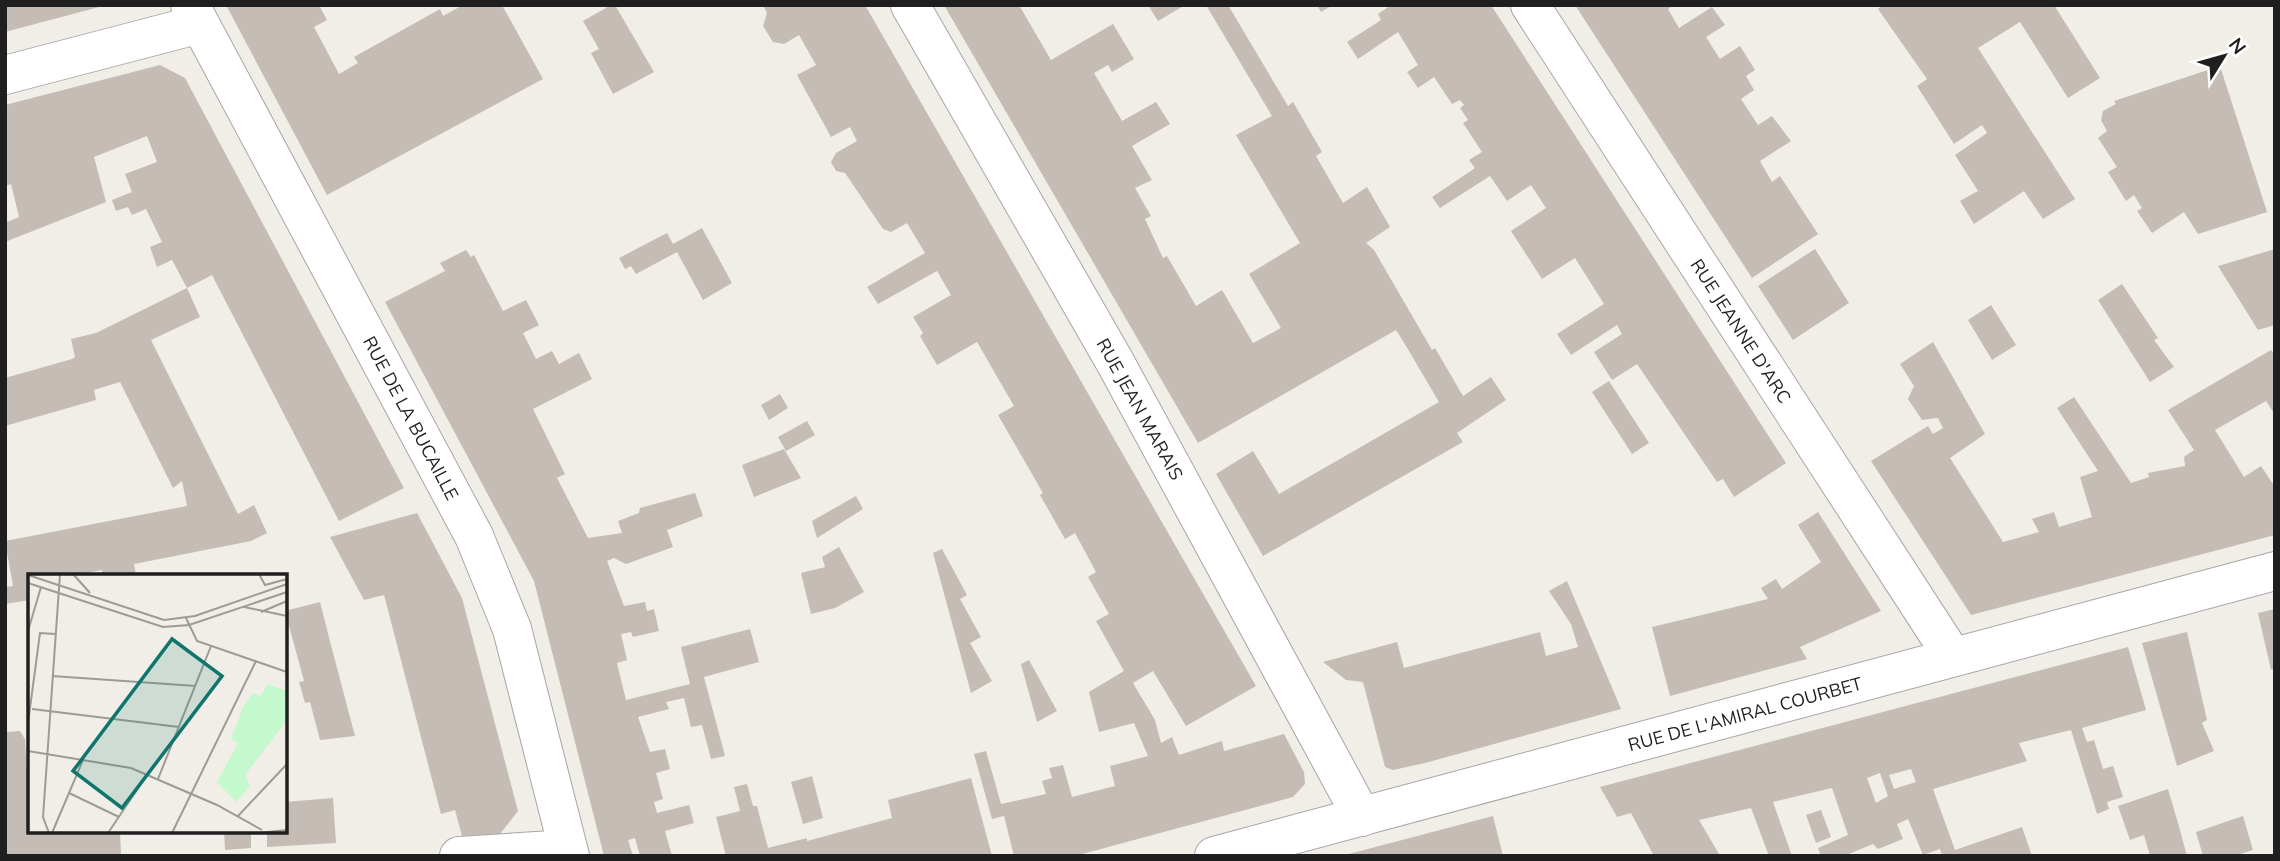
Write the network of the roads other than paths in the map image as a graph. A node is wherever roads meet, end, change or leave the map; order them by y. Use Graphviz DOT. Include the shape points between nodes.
graph roads {
  1 [pos="910,5"];
  2 [pos="1530,5"];
  3 [pos="195,14"];
  4 [pos="5,75"];
  5 [pos="2275,571"];
  6 [pos="1952,657"];
  7 [pos="1362,817"];
  8 [pos="569,852"];
  9 [pos="459,856"];
  10 [pos="1214,856"];
  1 -- 7 [label="street, RUE JEAN MARAIS" via="1115,362"];
  2 -- 6 [label="street, RUE JEANNE D'ARC"];
  3 -- 4 [label="street"];
  3 -- 8 [label="street, RUE DE LA BUCAILLE" via="474,536 512,629"];
  5 -- 6 [label="street, RUE DE L'AMIRAL COURBET"];
  6 -- 7 [label="street, RUE DE L'AMIRAL COURBET"];
  7 -- 10 [label="street, RUE DE L'AMIRAL COURBET"];
  8 -- 9 [label="street"];
}
